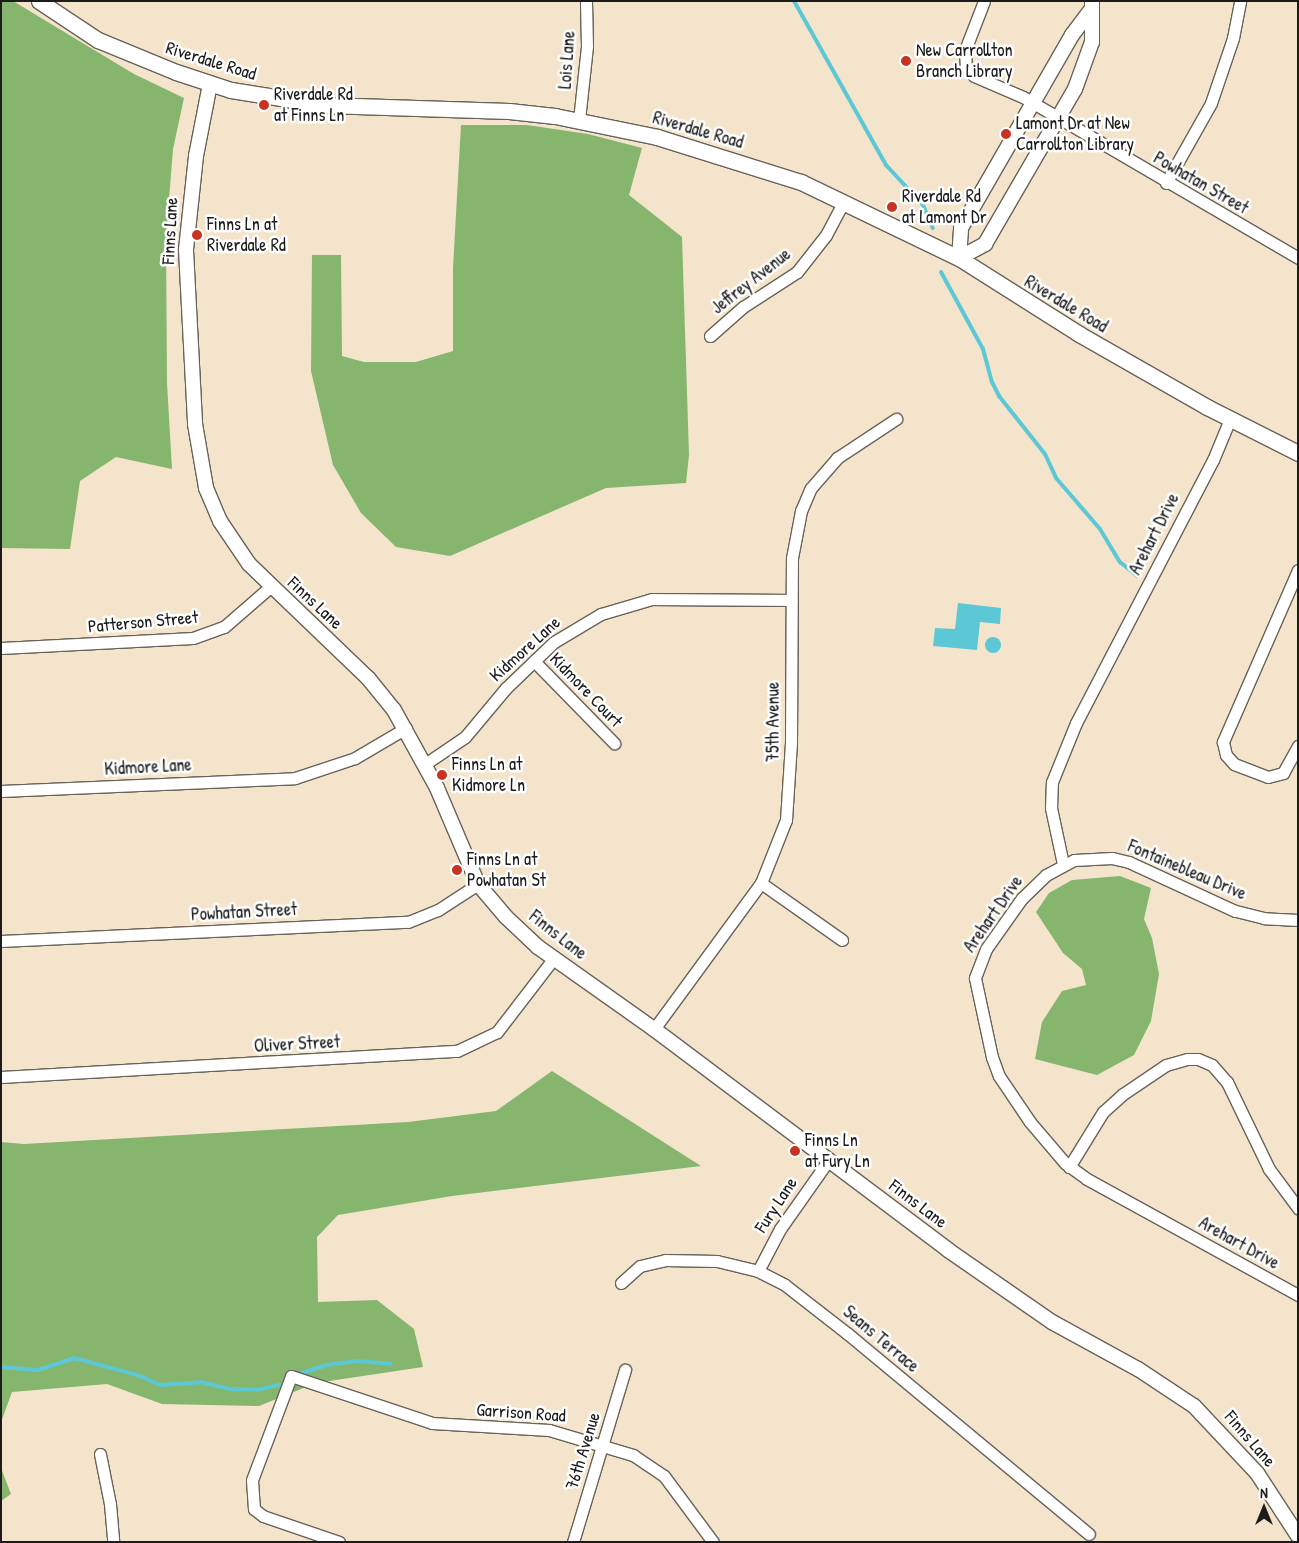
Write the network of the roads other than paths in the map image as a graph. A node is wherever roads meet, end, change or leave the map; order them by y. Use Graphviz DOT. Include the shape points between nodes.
graph roads {
  1 [pos="39,1"];
  2 [pos="586,1"];
  3 [pos="984,1"];
  4 [pos="1240,1"];
  5 [pos="1091,5"];
  6 [pos="210,84"];
  7 [pos="1034,104"];
  8 [pos="1058,118"];
  9 [pos="579,120"];
  10 [pos="1166,184"];
  11 [pos="844,201"];
  12 [pos="959,258"];
  13 [pos="1298,258"];
  14 [pos="710,336"];
  15 [pos="896,419"];
  16 [pos="1230,419"];
  17 [pos="1298,453"];
  18 [pos="1298,570"];
  19 [pos="270,587"];
  20 [pos="791,600"];
  21 [pos="1,648"];
  22 [pos="534,661"];
  23 [pos="406,728"];
  24 [pos="614,743"];
  25 [pos="1298,746"];
  26 [pos="425,764"];
  27 [pos="1,791"];
  28 [pos="1063,864"];
  29 [pos="761,883"];
  30 [pos="478,884"];
  31 [pos="1298,920"];
  32 [pos="842,940"];
  33 [pos="1,941"];
  34 [pos="554,958"];
  35 [pos="654,1029"];
  36 [pos="1,1077"];
  37 [pos="828,1161"];
  38 [pos="1070,1167"];
  39 [pos="1298,1208"];
  40 [pos="758,1271"];
  41 [pos="621,1283"];
  42 [pos="1298,1295"];
  43 [pos="625,1370"];
  44 [pos="604,1446"];
  45 [pos="100,1454"];
  46 [pos="1089,1534"];
  47 [pos="1298,1536"];
  48 [pos="113,1542"];
  49 [pos="339,1542"];
  50 [pos="573,1542"];
  51 [pos="713,1542"];
  1 -- 6 [label="main road, Riverdale Road" via="98,40"];
  2 -- 9 [label="street, Lois Lane" via="587,46"];
  3 -- 7 [label="street, Powhatan Street" via="966,50 966,67 974,76"];
  4 -- 10 [label="street" via="1233,38 1211,103"];
  5 -- 7 [label="street"];
  5 -- 8 [label="street" via="1092,42 1086,65"];
  6 -- 9 [label="main road, Riverdale Road" via="298,102 509,110"];
  6 -- 19 [label="street, Finns Lane" via="192,184 186,250 198,449 206,488 220,521 238,550"];
  7 -- 8 [label="street, Powhatan Street"];
  7 -- 12 [label="street" via="961,228"];
  8 -- 10 [label="street, Powhatan Street"];
  8 -- 12 [label="street" via="985,244"];
  9 -- 11 [label="main road, Riverdale Road" via="657,136 719,154"];
  10 -- 13 [label="street, Powhatan Street"];
  11 -- 12 [label="main road, Riverdale Road"];
  11 -- 14 [label="street, Jeffrey Avenue" via="826,234 797,272 743,307"];
  12 -- 16 [label="main road, Riverdale Road" via="1079,334"];
  15 -- 20 [label="street, 75th Avenue" via="847,449 811,488 800,511 794,540"];
  16 -- 17 [label="main road, Riverdale Road"];
  16 -- 28 [label="street, Arehart Drive" via="1213,460 1076,722 1058,765 1050,796"];
  18 -- 25 [label="street" via="1223,742 1226,755 1234,764 1268,777 1283,773"];
  19 -- 21 [label="street, Patterson Street" via="224,627 193,638"];
  19 -- 23 [label="street, Finns Lane" via="368,678"];
  20 -- 22 [label="street, Kidmore Lane" via="688,597 633,603 585,621"];
  20 -- 29 [label="street, 75th Avenue" via="786,820"];
  22 -- 24 [label="street, Kidmore Court"];
  22 -- 26 [label="street, Kidmore Lane" via="465,737"];
  23 -- 26 [label="street, Finns Lane"];
  23 -- 27 [label="street, Kidmore Lane" via="355,758 295,778"];
  26 -- 30 [label="street, Finns Lane"];
  28 -- 31 [label="street, Fontainebleau Drive" via="1096,858 1129,862 1235,911 1264,918"];
  28 -- 38 [label="street, Arehart Drive" via="1022,898 986,949 975,978 999,1076 1030,1122"];
  29 -- 32 [label="street"];
  29 -- 35 [label="street, 75th Avenue"];
  30 -- 33 [label="street, Powhatan Street" via="438,910 408,922"];
  30 -- 34 [label="street, Finns Lane" via="520,932"];
  34 -- 35 [label="street, Finns Lane"];
  34 -- 36 [label="street, Oliver Street" via="496,1032 457,1051"];
  35 -- 37 [label="street, Finns Lane"];
  37 -- 40 [label="street, Fury Lane" via="784,1223"];
  37 -- 47 [label="street, Finns Lane" via="1052,1322 1168,1387 1194,1406 1257,1473"];
  38 -- 39 [label="street" via="1104,1112 1123,1094 1166,1065 1198,1059 1212,1065 1227,1082 1269,1169"];
  38 -- 42 [label="street, Arehart Drive"];
  40 -- 41 [label="street, Seans Terrace" via="717,1261 665,1260 640,1266"];
  40 -- 46 [label="street, Seans Terrace" via="785,1285 848,1334"];
  43 -- 44 [label="street, 76th Avenue"];
  44 -- 49 [label="street, Garrison Road" via="549,1430 432,1423 291,1376 252,1480 254,1509 263,1516"];
  44 -- 50 [label="street, 76th Avenue"];
  44 -- 51 [label="street, Garrison Road" via="651,1464 664,1476"];
  45 -- 48 [label="street" via="110,1504"];
}
